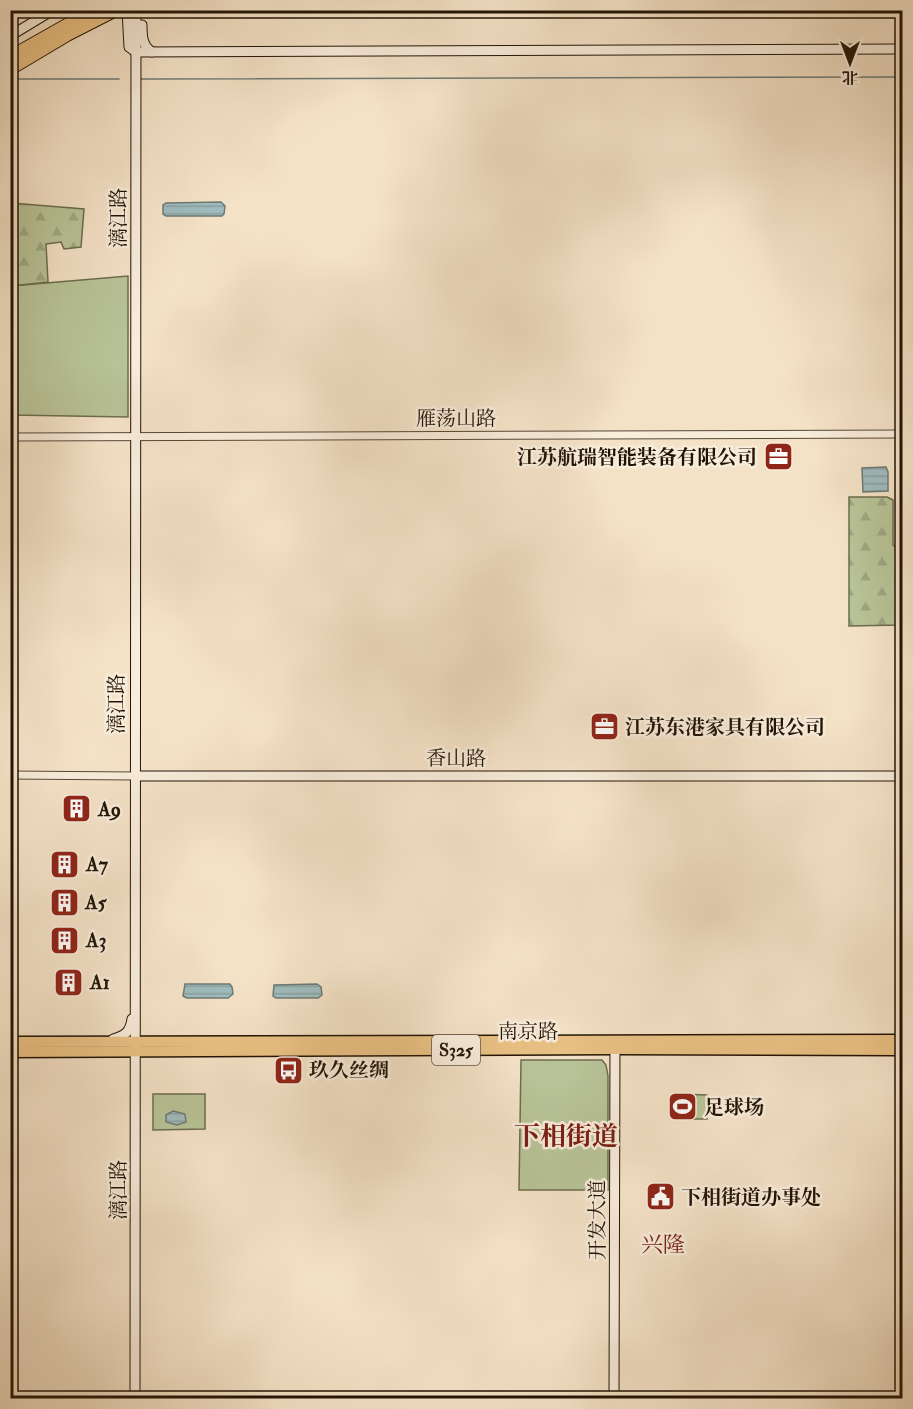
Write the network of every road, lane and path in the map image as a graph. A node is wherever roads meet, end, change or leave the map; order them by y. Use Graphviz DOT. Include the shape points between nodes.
graph roads {
  1 [pos="53,10"];
  2 [pos="93,10"];
  3 [pos="116,10"];
  4 [pos="127,10"];
  5 [pos="136,10"];
  6 [pos="142,10"];
  7 [pos="64,31"];
  8 [pos="10,36"];
  9 [pos="903,49"];
  10 [pos="136,52"];
  11 [pos="152,52"];
  12 [pos="10,57"];
  13 [pos="10,69"];
  14 [pos="136,74"];
  15 [pos="903,434"];
  16 [pos="136,436"];
  17 [pos="10,437"];
  18 [pos="10,775"];
  19 [pos="134,776"];
  20 [pos="903,776"];
  21 [pos="136,984"];
  22 [pos="903,1040"];
  23 [pos="10,1041"];
  24 [pos="102,1041"];
  25 [pos="615,1045"];
  26 [pos="136,1046"];
  27 [pos="903,1050"];
  28 [pos="10,1052"];
  29 [pos="135,1398"];
  30 [pos="615,1398"];
  1 -- 8 [label="street"];
  2 -- 7 [label="highway"];
  3 -- 7 [label="highway"];
  4 -- 10 [label="street" via="129,47"];
  5 -- 10 [label="street, 漓江路"];
  6 -- 11 [label="street" via="143,41"];
  7 -- 12 [label="highway"];
  7 -- 13 [label="highway"];
  9 -- 11 [label="street"];
  10 -- 11 [label="street"];
  10 -- 14 [label="street, 漓江路"];
  11 -- 14 [label="street" via="140,62"];
  14 -- 16 [label="street, 漓江路"];
  15 -- 16 [label="street, 雁荡山路"];
  16 -- 17 [label="street, 雁荡山路"];
  16 -- 19 [label="street, 漓江路"];
  18 -- 19 [label="street, 香山路"];
  19 -- 20 [label="street, 香山路"];
  19 -- 21 [label="street, 漓江路"];
  21 -- 24 [label="street" via="130,1030 123,1037"];
  21 -- 26 [label="street, 漓江路"];
  22 -- 25 [label="main road, 南京路 / S325"];
  23 -- 24 [label="main road, 南京路 / S325"];
  24 -- 26 [label="main road, 南京路 / S325"];
  25 -- 26 [label="main road, 南京路 / S325"];
  25 -- 27 [label="main road, 南京路 / S325"];
  25 -- 30 [label="street, 开发大道"];
  26 -- 28 [label="main road, 南京路 / S325"];
  26 -- 29 [label="street, 漓江路"];
}
